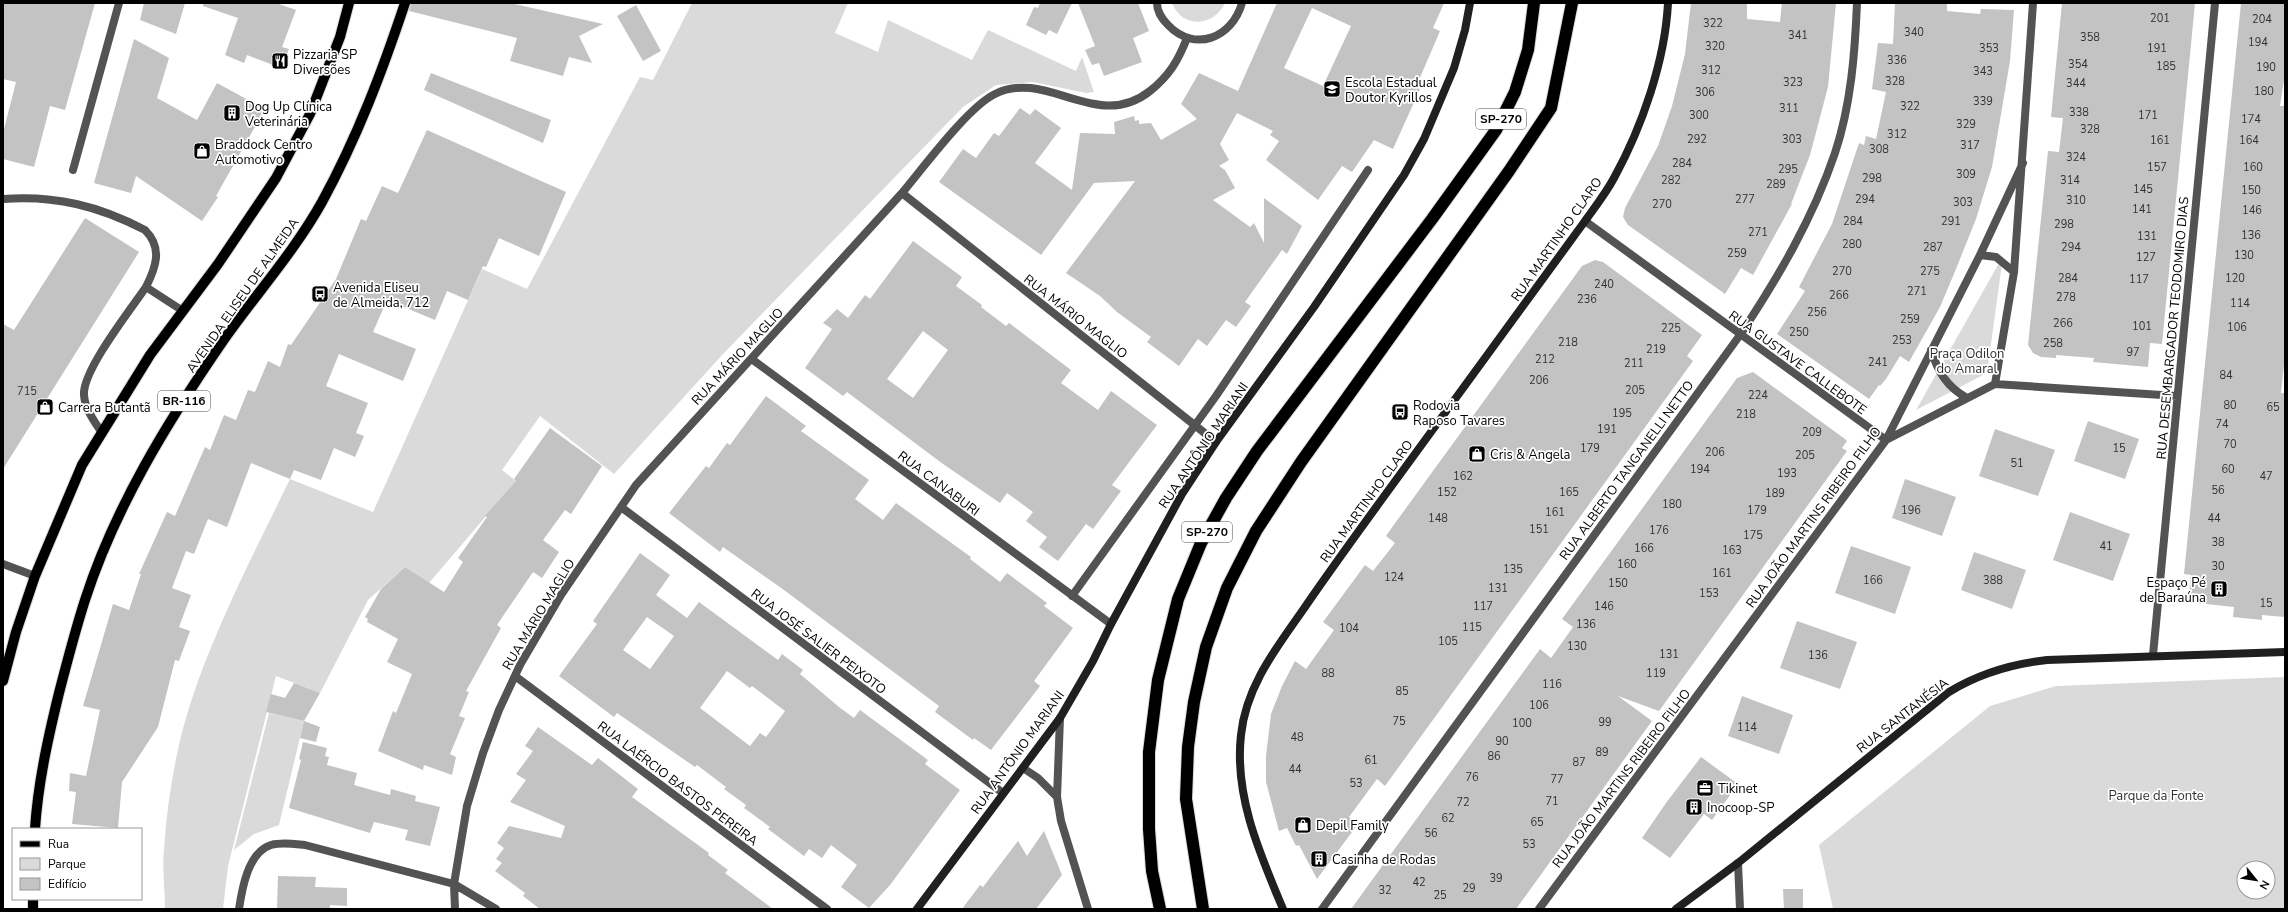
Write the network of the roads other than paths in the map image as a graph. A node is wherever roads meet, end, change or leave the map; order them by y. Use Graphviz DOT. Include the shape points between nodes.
graph roads {
  1 [pos="119,3"];
  2 [pos="349,3"];
  3 [pos="405,3"];
  4 [pos="1157,3"];
  5 [pos="1242,3"];
  6 [pos="1470,3"];
  7 [pos="1534,3"];
  8 [pos="1572,3"];
  9 [pos="1668,3"];
  10 [pos="1857,3"];
  11 [pos="2033,3"];
  12 [pos="2215,3"];
  13 [pos="1187,38"];
  14 [pos="2023,163"];
  15 [pos="73,170"];
  16 [pos="1368,170"];
  17 [pos="902,193"];
  18 [pos="3,199"];
  19 [pos="1585,221"];
  20 [pos="1980,255"];
  21 [pos="2014,272"];
  22 [pos="146,287"];
  23 [pos="183,311"];
  24 [pos="1740,335"];
  25 [pos="1931,350"];
  26 [pos="753,360"];
  27 [pos="1995,384"];
  28 [pos="2177,396"];
  29 [pos="1967,398"];
  30 [pos="1195,425"];
  31 [pos="102,433"];
  32 [pos="1886,440"];
  33 [pos="1216,442"];
  34 [pos="621,507"];
  35 [pos="3,564"];
  36 [pos="35,576"];
  37 [pos="1072,596"];
  38 [pos="1111,624"];
  39 [pos="2285,652"];
  40 [pos="2153,655"];
  41 [pos="515,676"];
  42 [pos="3,681"];
  43 [pos="1060,718"];
  44 [pos="1022,768"];
  45 [pos="1003,793"];
  46 [pos="1057,797"];
  47 [pos="35,828"];
  48 [pos="1738,863"];
  49 [pos="454,884"];
  50 [pos="239,909"];
  51 [pos="455,909"];
  52 [pos="496,909"];
  53 [pos="827,909"];
  54 [pos="916,909"];
  55 [pos="1088,909"];
  56 [pos="1160,909"];
  57 [pos="1203,909"];
  58 [pos="1283,909"];
  59 [pos="1322,909"];
  60 [pos="1539,909"];
  61 [pos="1676,909"];
  62 [pos="1740,909"];
  1 -- 15 [label="street"];
  2 -- 23 [label="main road" via="340,37 310,114 276,178"];
  3 -- 47 [label="main road, AVENIDA ELISEU DE ALMEIDA / BR-116" via="383,68 354,139 320,205 276,272 224,340 170,423 133,488 107,542 85,599 47,743"];
  4 -- 13 [label="street" via="1163,20 1174,31"];
  5 -- 13 [label="street" via="1239,15 1230,27 1217,36 1202,40"];
  6 -- 33 [label="street, RUA ANTÔNIO MARIANI" via="1466,30 1452,75 1424,139 1404,175 1314,307"];
  7 -- 56 [label="highway, SP-270" via="1528,50 1515,92 1496,130 1257,451 1201,542 1178,599 1158,680 1148,752 1152,871"];
  8 -- 57 [label="highway, SP-270" via="1551,108 1509,172 1301,462 1256,531 1227,588 1206,647 1194,702 1188,747 1186,799"];
  9 -- 19 [label="street, RUA MARTINHO CLARO" via="1667,24 1644,111 1614,178"];
  10 -- 24 [label="street, RUA ALBERTO TANGANELLI NETTO" via="1847,104 1835,152 1803,228 1771,289"];
  11 -- 14 [label="street, RUA JOÃO MARTINS RIBEIRO FILHO"];
  12 -- 28 [label="street, RUA DESEMBARGADOR TEODOMIRO DIAS"];
  13 -- 17 [label="street" via="1180,57 1167,77 1147,94 1130,103 1108,107 1092,105 1033,89 995,94 960,125"];
  14 -- 20 [label="street, RUA JOÃO MARTINS RIBEIRO FILHO"];
  14 -- 21 [label="street"];
  16 -- 30 [label="street, RUA ANTÔNIO MARIANI"];
  17 -- 26 [label="street, RUA MÁRIO MAGLIO"];
  17 -- 30 [label="street, RUA MÁRIO MAGLIO"];
  18 -- 22 [label="street" via="48,199 94,207 145,230 152,236 157,261"];
  19 -- 24 [label="street, RUA GUSTAVE CALLEBOTE"];
  19 -- 58 [label="street, RUA MARTINHO CLARO" via="1334,565 1267,662 1253,687 1240,735 1243,790 1250,822"];
  20 -- 21 [label="street" via="1996,257"];
  20 -- 25 [label="street, RUA JOÃO MARTINS RIBEIRO FILHO"];
  21 -- 27 [label="street"];
  22 -- 23 [label="street"];
  22 -- 31 [label="street" via="95,363 85,383 86,404"];
  23 -- 31 [label="main road" via="150,355"];
  24 -- 32 [label="street, RUA GUSTAVE CALLEBOTE"];
  24 -- 59 [label="street, RUA ALBERTO TANGANELLI NETTO"];
  25 -- 29 [label="street" via="1936,365 1948,385"];
  25 -- 32 [label="street, RUA JOÃO MARTINS RIBEIRO FILHO"];
  26 -- 34 [label="street, RUA MÁRIO MAGLIO" via="701,412 636,486"];
  26 -- 37 [label="street, RUA CANABURI"];
  27 -- 28 [label="street"];
  27 -- 29 [label="street"];
  28 -- 40 [label="street, RUA DESEMBARGADOR TEODOMIRO DIAS"];
  29 -- 32 [label="street"];
  30 -- 33 [label="street, RUA MÁRIO MAGLIO"];
  30 -- 37 [label="street, RUA ANTÔNIO MARIANI"];
  31 -- 36 [label="main road" via="82,465"];
  32 -- 60 [label="street, RUA JOÃO MARTINS RIBEIRO FILHO"];
  33 -- 38 [label="street, RUA ANTÔNIO MARIANI" via="1182,494"];
  34 -- 41 [label="street, RUA MÁRIO MAGLIO" via="561,595"];
  34 -- 45 [label="street, RUA JOSÉ SALIER PEIXOTO"];
  35 -- 36 [label="street"];
  36 -- 42 [label="main road"];
  37 -- 38 [label="street, RUA CANABURI"];
  38 -- 43 [label="street, RUA ANTÔNIO MARIANI"];
  39 -- 40 [label="street, RUA SANTANÉSIA"];
  40 -- 48 [label="street, RUA SANTANÉSIA" via="2033,662 1988,671 1962,684"];
  41 -- 49 [label="street, RUA MÁRIO MAGLIO" via="483,753 467,806"];
  41 -- 53 [label="street, RUA LAÉRCIO BASTOS PEREIRA"];
  43 -- 44 [label="street, RUA ANTÔNIO MARIANI"];
  43 -- 46 [label="street"];
  44 -- 45 [label="street, RUA ANTÔNIO MARIANI"];
  44 -- 46 [label="street" via="1038,778"];
  45 -- 54 [label="street, RUA ANTÔNIO MARIANI"];
  46 -- 55 [label="street" via="1061,821"];
  48 -- 61 [label="street, RUA SANTANÉSIA"];
  48 -- 62 [label="street"];
  49 -- 50 [label="street" via="305,845 282,843 262,849 257,856 245,879"];
  49 -- 51 [label="street, RUA MÁRIO MAGLIO"];
  49 -- 52 [label="street"];
}
